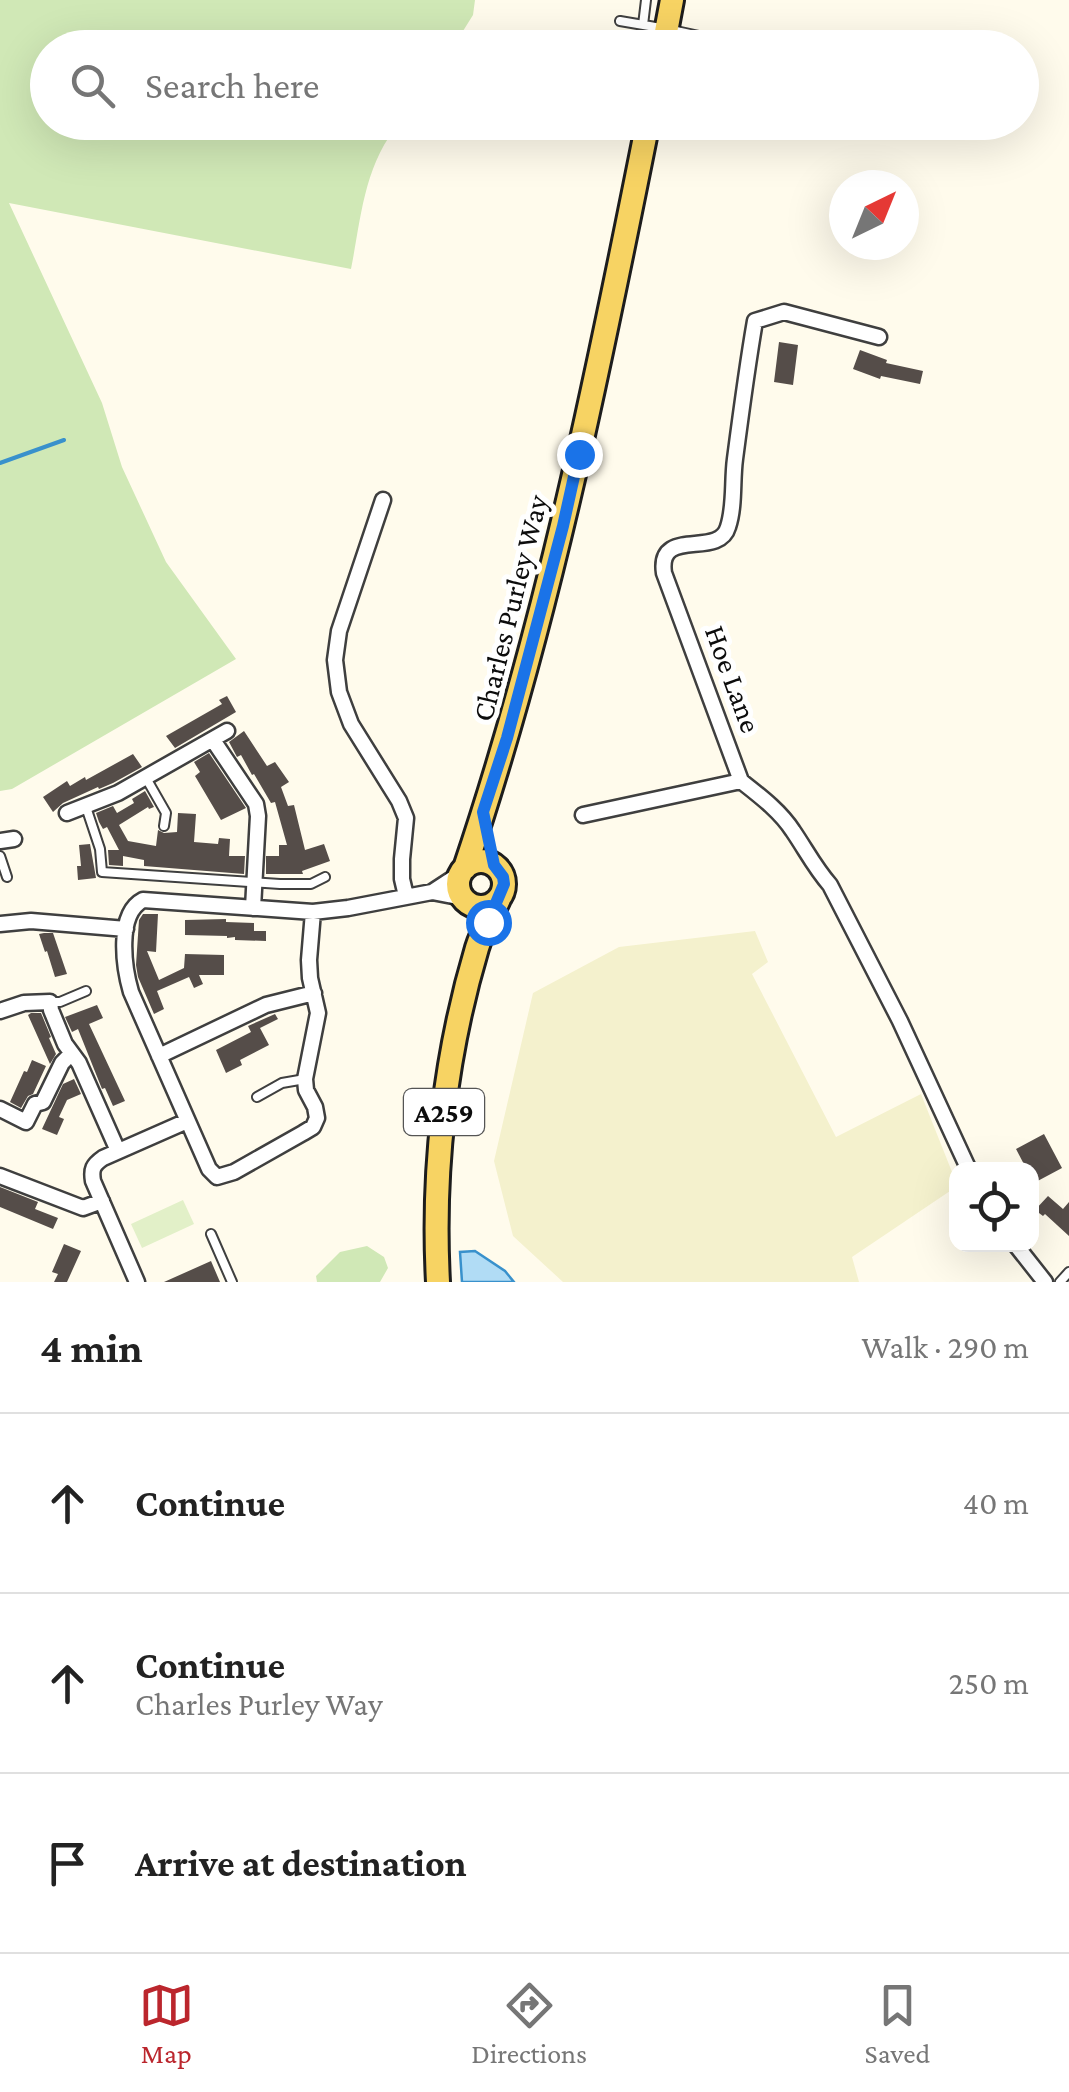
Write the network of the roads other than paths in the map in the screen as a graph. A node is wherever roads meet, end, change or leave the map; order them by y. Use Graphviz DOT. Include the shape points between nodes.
graph roads {
  1 [pos="646,0"];
  2 [pos="672,0"];
  3 [pos="620,21"];
  4 [pos="642,25"];
  5 [pos="651,30"];
  6 [pos="666,30"];
  7 [pos="644,140"];
  8 [pos="880,337"];
  9 [pos="383,500"];
  10 [pos="146,778"];
  11 [pos="741,781"];
  12 [pos="86,807"];
  13 [pos="483,812"];
  14 [pos="66,813"];
  15 [pos="584,815"];
  16 [pos="164,826"];
  17 [pos="0,856"];
  18 [pos="494,865"];
  19 [pos="463,871"];
  20 [pos="7,877"];
  21 [pos="325,877"];
  22 [pos="254,883"];
  23 [pos="432,892"];
  24 [pos="406,896"];
  25 [pos="499,898"];
  26 [pos="467,902"];
  27 [pos="253,908"];
  28 [pos="313,912"];
  29 [pos="0,924"];
  30 [pos="126,928"];
  31 [pos="478,945"];
  32 [pos="86,991"];
  33 [pos="314,993"];
  34 [pos="50,1002"];
  35 [pos="0,1011"];
  36 [pos="71,1054"];
  37 [pos="159,1056"];
  38 [pos="304,1078"];
  39 [pos="257,1097"];
  40 [pos="0,1109"];
  41 [pos="187,1121"];
  42 [pos="118,1150"];
  43 [pos="965,1162"];
  44 [pos="0,1176"];
  45 [pos="102,1201"];
  46 [pos="211,1234"];
  47 [pos="1021,1252"];
  48 [pos="1069,1272"];
  49 [pos="138,1282"];
  50 [pos="232,1282"];
  51 [pos="438,1282"];
  52 [pos="1046,1282"];
  53 [pos="1060,1282"];
  1 -- 4 [label="lane"];
  2 -- 6 [label="main road"];
  3 -- 4 [label="lane"];
  4 -- 5 [label="lane"];
  7 -- 13 [label="main road, Charles Purley Way" via="563,526"];
  8 -- 11 [label="street, Hoe Lane" via="784,312 755,321 726,534 718,541 680,544 663,564"];
  9 -- 24 [label="street" via="334,660 351,724 406,818"];
  10 -- 12 [label="street"];
  10 -- 16 [label="lane" via="166,812"];
  10 -- 22 [label="street" via="220,735 256,804"];
  11 -- 15 [label="street"];
  11 -- 43 [label="street, Hoe Lane" via="780,814 830,885"];
  12 -- 14 [label="street"];
  12 -- 22 [label="lane" via="102,872"];
  13 -- 18 [label="main road, Charles Purley Way"];
  13 -- 19 [label="main road, Charles Purley Way"];
  17 -- 20 [label="lane"];
  18 -- 19 [label="main road" via="479,861"];
  18 -- 25 [label="main road" via="503,877"];
  19 -- 23 [label="street"];
  19 -- 26 [label="main road" via="458,886"];
  21 -- 22 [label="lane" via="311,884"];
  22 -- 27 [label="street"];
  23 -- 24 [label="street"];
  23 -- 26 [label="street"];
  24 -- 28 [label="street"];
  25 -- 26 [label="main road" via="486,906"];
  25 -- 31 [label="main road, A259"];
  26 -- 31 [label="main road, A259"];
  27 -- 28 [label="street"];
  27 -- 30 [label="street" via="143,900 131,910"];
  28 -- 33 [label="street"];
  29 -- 30 [label="street"];
  30 -- 37 [label="street" via="126,975"];
  31 -- 51 [label="main road, A259" via="441,1128"];
  32 -- 34 [label="lane"];
  33 -- 37 [label="street" via="266,1005"];
  33 -- 38 [label="street" via="318,1013"];
  34 -- 35 [label="street"];
  34 -- 36 [label="street"];
  36 -- 40 [label="street" via="26,1122"];
  36 -- 42 [label="street"];
  37 -- 41 [label="street"];
  38 -- 39 [label="lane"];
  38 -- 41 [label="street" via="315,1107 313,1127 223,1177 209,1169"];
  41 -- 42 [label="street"];
  42 -- 45 [label="street" via="91,1172"];
  44 -- 45 [label="street" via="83,1208"];
  45 -- 49 [label="street"];
  46 -- 50 [label="lane"];
  47 -- 52 [label="street"];
  48 -- 53 [label="lane"];
}
